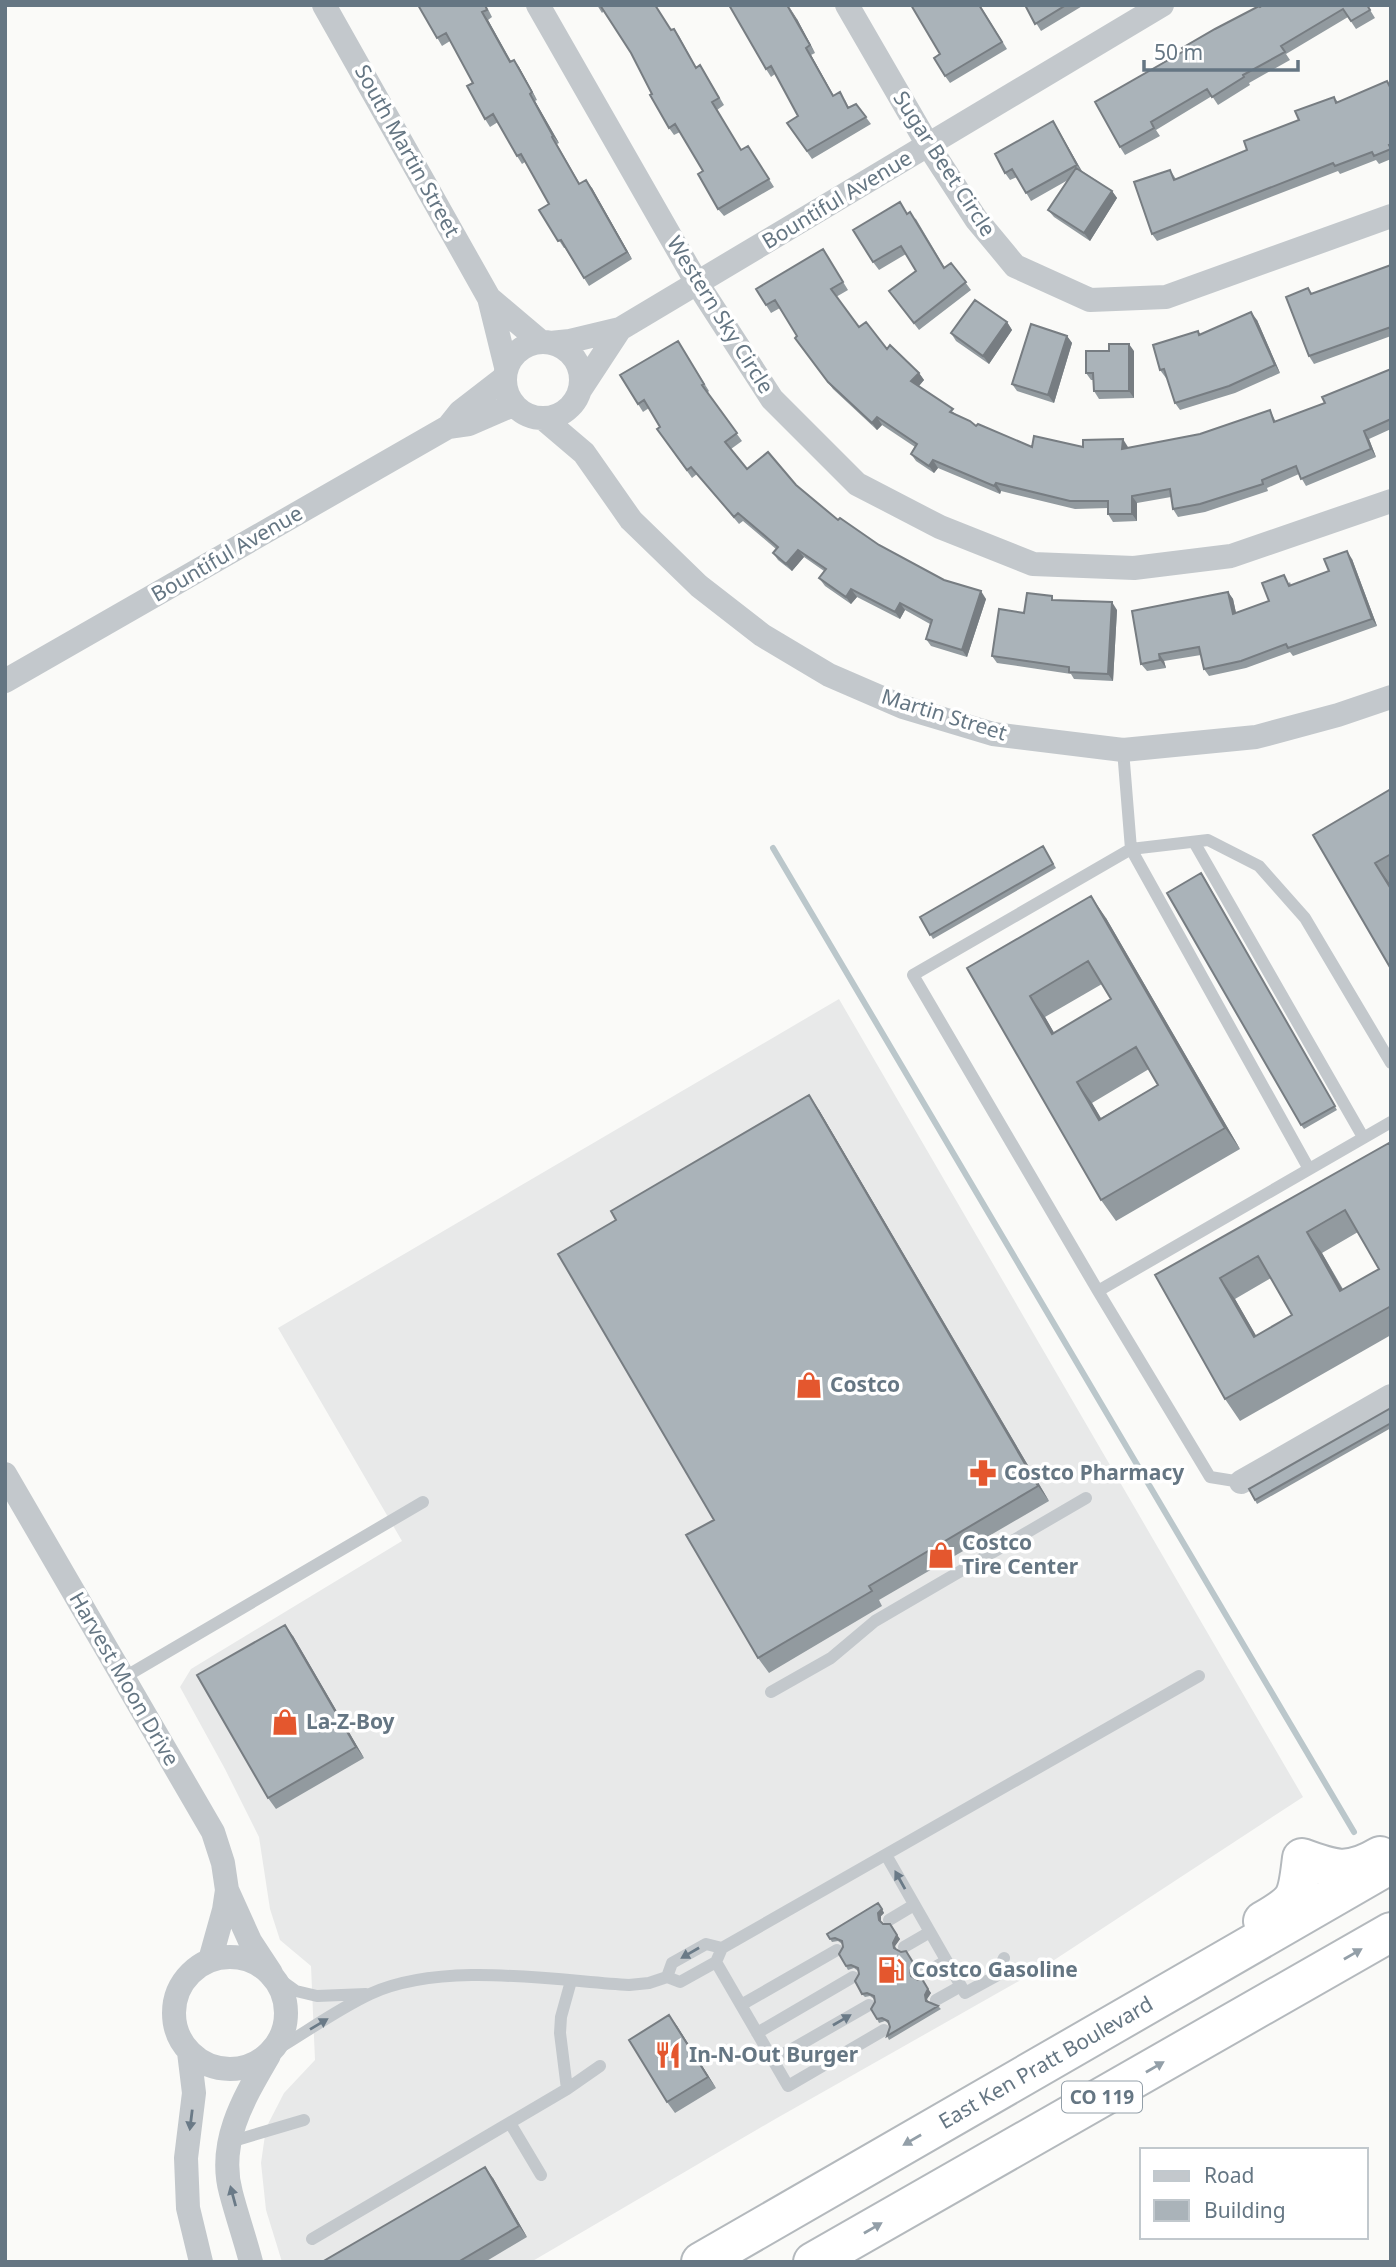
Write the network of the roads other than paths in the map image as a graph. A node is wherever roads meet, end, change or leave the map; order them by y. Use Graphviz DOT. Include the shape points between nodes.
graph roads {
  1 [pos="324,5"];
  2 [pos="538,5"];
  3 [pos="847,5"];
  4 [pos="1161,5"];
  5 [pos="929,145"];
  6 [pos="1391,216"];
  7 [pos="698,283"];
  8 [pos="489,298"];
  9 [pos="620,329"];
  10 [pos="545,343"];
  11 [pos="505,372"];
  12 [pos="579,393"];
  13 [pos="513,405"];
  14 [pos="544,419"];
  15 [pos="448,427"];
  16 [pos="584,453"];
  17 [pos="1391,501"];
  18 [pos="5,681"];
  19 [pos="1391,697"];
  20 [pos="1123,750"];
  21 [pos="1195,842"];
  22 [pos="1131,849"];
  23 [pos="1391,1062"];
  24 [pos="1391,1122"];
  25 [pos="1363,1138"];
  26 [pos="1309,1169"];
  27 [pos="1098,1291"];
  28 [pos="1391,1396"];
  29 [pos="5,1474"];
  30 [pos="1241,1482"];
  31 [pos="1086,1498"];
  32 [pos="422,1502"];
  33 [pos="1199,1676"];
  34 [pos="123,1678"];
  35 [pos="771,1692"];
  36 [pos="1391,1850"];
  37 [pos="886,1855"];
  38 [pos="1391,1864"];
  39 [pos="227,1890"];
  40 [pos="914,1905"];
  41 [pos="889,1920"];
  42 [pos="930,1932"];
  43 [pos="1391,1932"];
  44 [pos="904,1947"];
  45 [pos="722,1948"];
  46 [pos="837,1950"];
  47 [pos="1004,1958"];
  48 [pos="210,1960"];
  49 [pos="946,1961"];
  50 [pos="716,1962"];
  51 [pos="271,1973"];
  52 [pos="921,1975"];
  53 [pos="667,1977"];
  54 [pos="853,1977"];
  55 [pos="571,1981"];
  56 [pos="1184,1984"];
  57 [pos="963,1990"];
  58 [pos="369,1994"];
  59 [pos="936,2000"];
  60 [pos="741,2005"];
  61 [pos="869,2005"];
  62 [pos="884,2030"];
  63 [pos="757,2033"];
  64 [pos="189,2052"];
  65 [pos="270,2054"];
  66 [pos="773,2060"];
  67 [pos="600,2066"];
  68 [pos="567,2089"];
  69 [pos="304,2120"];
  70 [pos="510,2123"];
  71 [pos="230,2142"];
  72 [pos="541,2175"];
  73 [pos="312,2239"];
  74 [pos="201,2262"];
  75 [pos="251,2262"];
  76 [pos="701,2262"];
  77 [pos="813,2262"];
  1 -- 8 [label="street, South Martin Street"];
  2 -- 7 [label="street, Western Sky Circle"];
  3 -- 5 [label="street, Sugar Beet Circle"];
  4 -- 5 [label="street, Bountiful Avenue"];
  5 -- 6 [label="street, Sugar Beet Circle" via="976,219 1015,266 1090,300 1166,297"];
  5 -- 7 [label="street, Bountiful Avenue"];
  7 -- 9 [label="street, Bountiful Avenue"];
  7 -- 17 [label="street, Western Sky Circle" via="772,399 857,484 940,527 1033,564 1134,568 1231,556"];
  8 -- 10 [label="street, South Martin Street"];
  8 -- 11 [label="street, South Martin Street"];
  9 -- 10 [label="street, Bountiful Avenue"];
  9 -- 12 [label="street, Bountiful Avenue"];
  10 -- 11 [label="street" via="527,345 515,353"];
  10 -- 12 [label="street" via="565,348 576,359 581,374"];
  11 -- 13 [label="street" via="506,391"];
  11 -- 15 [label="street"];
  12 -- 14 [label="street" via="570,408"];
  12 -- 16 [label="street, Martin Street"];
  13 -- 14 [label="street" via="531,417"];
  13 -- 15 [label="street" via="468,424"];
  14 -- 16 [label="street, Martin Street"];
  15 -- 18 [label="street, Bountiful Avenue"];
  16 -- 20 [label="street, Martin Street" via="631,520 699,586 762,635 829,675 903,707 993,734"];
  19 -- 20 [label="street, Martin Street" via="1256,737"];
  20 -- 22 [label="lane"];
  21 -- 22 [label="lane"];
  21 -- 23 [label="lane" via="1208,840 1259,866 1304,918"];
  21 -- 25 [label="lane"];
  22 -- 26 [label="lane"];
  22 -- 27 [label="lane" via="913,975"];
  24 -- 25 [label="lane"];
  25 -- 26 [label="lane"];
  26 -- 27 [label="lane"];
  27 -- 30 [label="lane" via="1210,1477"];
  28 -- 30 [label="street"];
  29 -- 34 [label="street, Harvest Moon Drive"];
  31 -- 35 [label="lane" via="875,1621 831,1658"];
  32 -- 34 [label="lane"];
  33 -- 37 [label="lane"];
  34 -- 39 [label="street, Harvest Moon Drive" via="213,1832"];
  36 -- 56 [label="highway" via="1349,1869 1334,1870 1301,1858 1298,1888 1287,1907 1201,1957"];
  40 -- 37 [label="lane, one-way"];
  37 -- 45 [label="lane"];
  38 -- 56 [label="highway, East Ken Pratt Boulevard / CO 119"];
  39 -- 48 [label="street, Harvest Moon Drive"];
  39 -- 51 [label="street, Harvest Moon Drive" via="250,1941"];
  40 -- 41 [label="lane"];
  40 -- 42 [label="lane"];
  42 -- 44 [label="lane"];
  42 -- 49 [label="lane"];
  77 -- 43 [label="highway, CO 119, one-way"];
  45 -- 50 [label="lane"];
  45 -- 53 [label="lane, one-way" via="706,1944 672,1963"];
  46 -- 60 [label="lane"];
  47 -- 57 [label="lane" via="996,1976"];
  48 -- 51 [label="street" via="242,1958"];
  48 -- 64 [label="street" via="182,1984 175,2001 174,2019"];
  49 -- 52 [label="lane"];
  49 -- 57 [label="lane"];
  50 -- 53 [label="lane" via="680,1982"];
  50 -- 60 [label="lane"];
  51 -- 58 [label="lane" via="296,1991 317,1996"];
  51 -- 65 [label="street" via="280,1985 287,2014 285,2028"];
  53 -- 55 [label="lane" via="629,1985"];
  54 -- 63 [label="lane"];
  55 -- 58 [label="lane" via="449,1975"];
  55 -- 68 [label="lane" via="560,2033"];
  56 -- 76 [label="highway, East Ken Pratt Boulevard / CO 119, one-way"];
  57 -- 59 [label="lane"];
  65 -- 58 [label="lane, one-way"];
  60 -- 63 [label="lane"];
  66 -- 61 [label="lane, one-way"];
  62 -- 66 [label="lane" via="788,2086"];
  63 -- 66 [label="lane"];
  64 -- 65 [label="street" via="220,2069 255,2064"];
  64 -- 74 [label="street, one-way" via="194,2094 186,2158 188,2208"];
  65 -- 71 [label="street" via="244,2097"];
  67 -- 68 [label="lane"];
  68 -- 70 [label="lane"];
  69 -- 71 [label="lane"];
  70 -- 72 [label="lane"];
  70 -- 73 [label="lane"];
  75 -- 71 [label="street, one-way" via="230,2192"];
}
